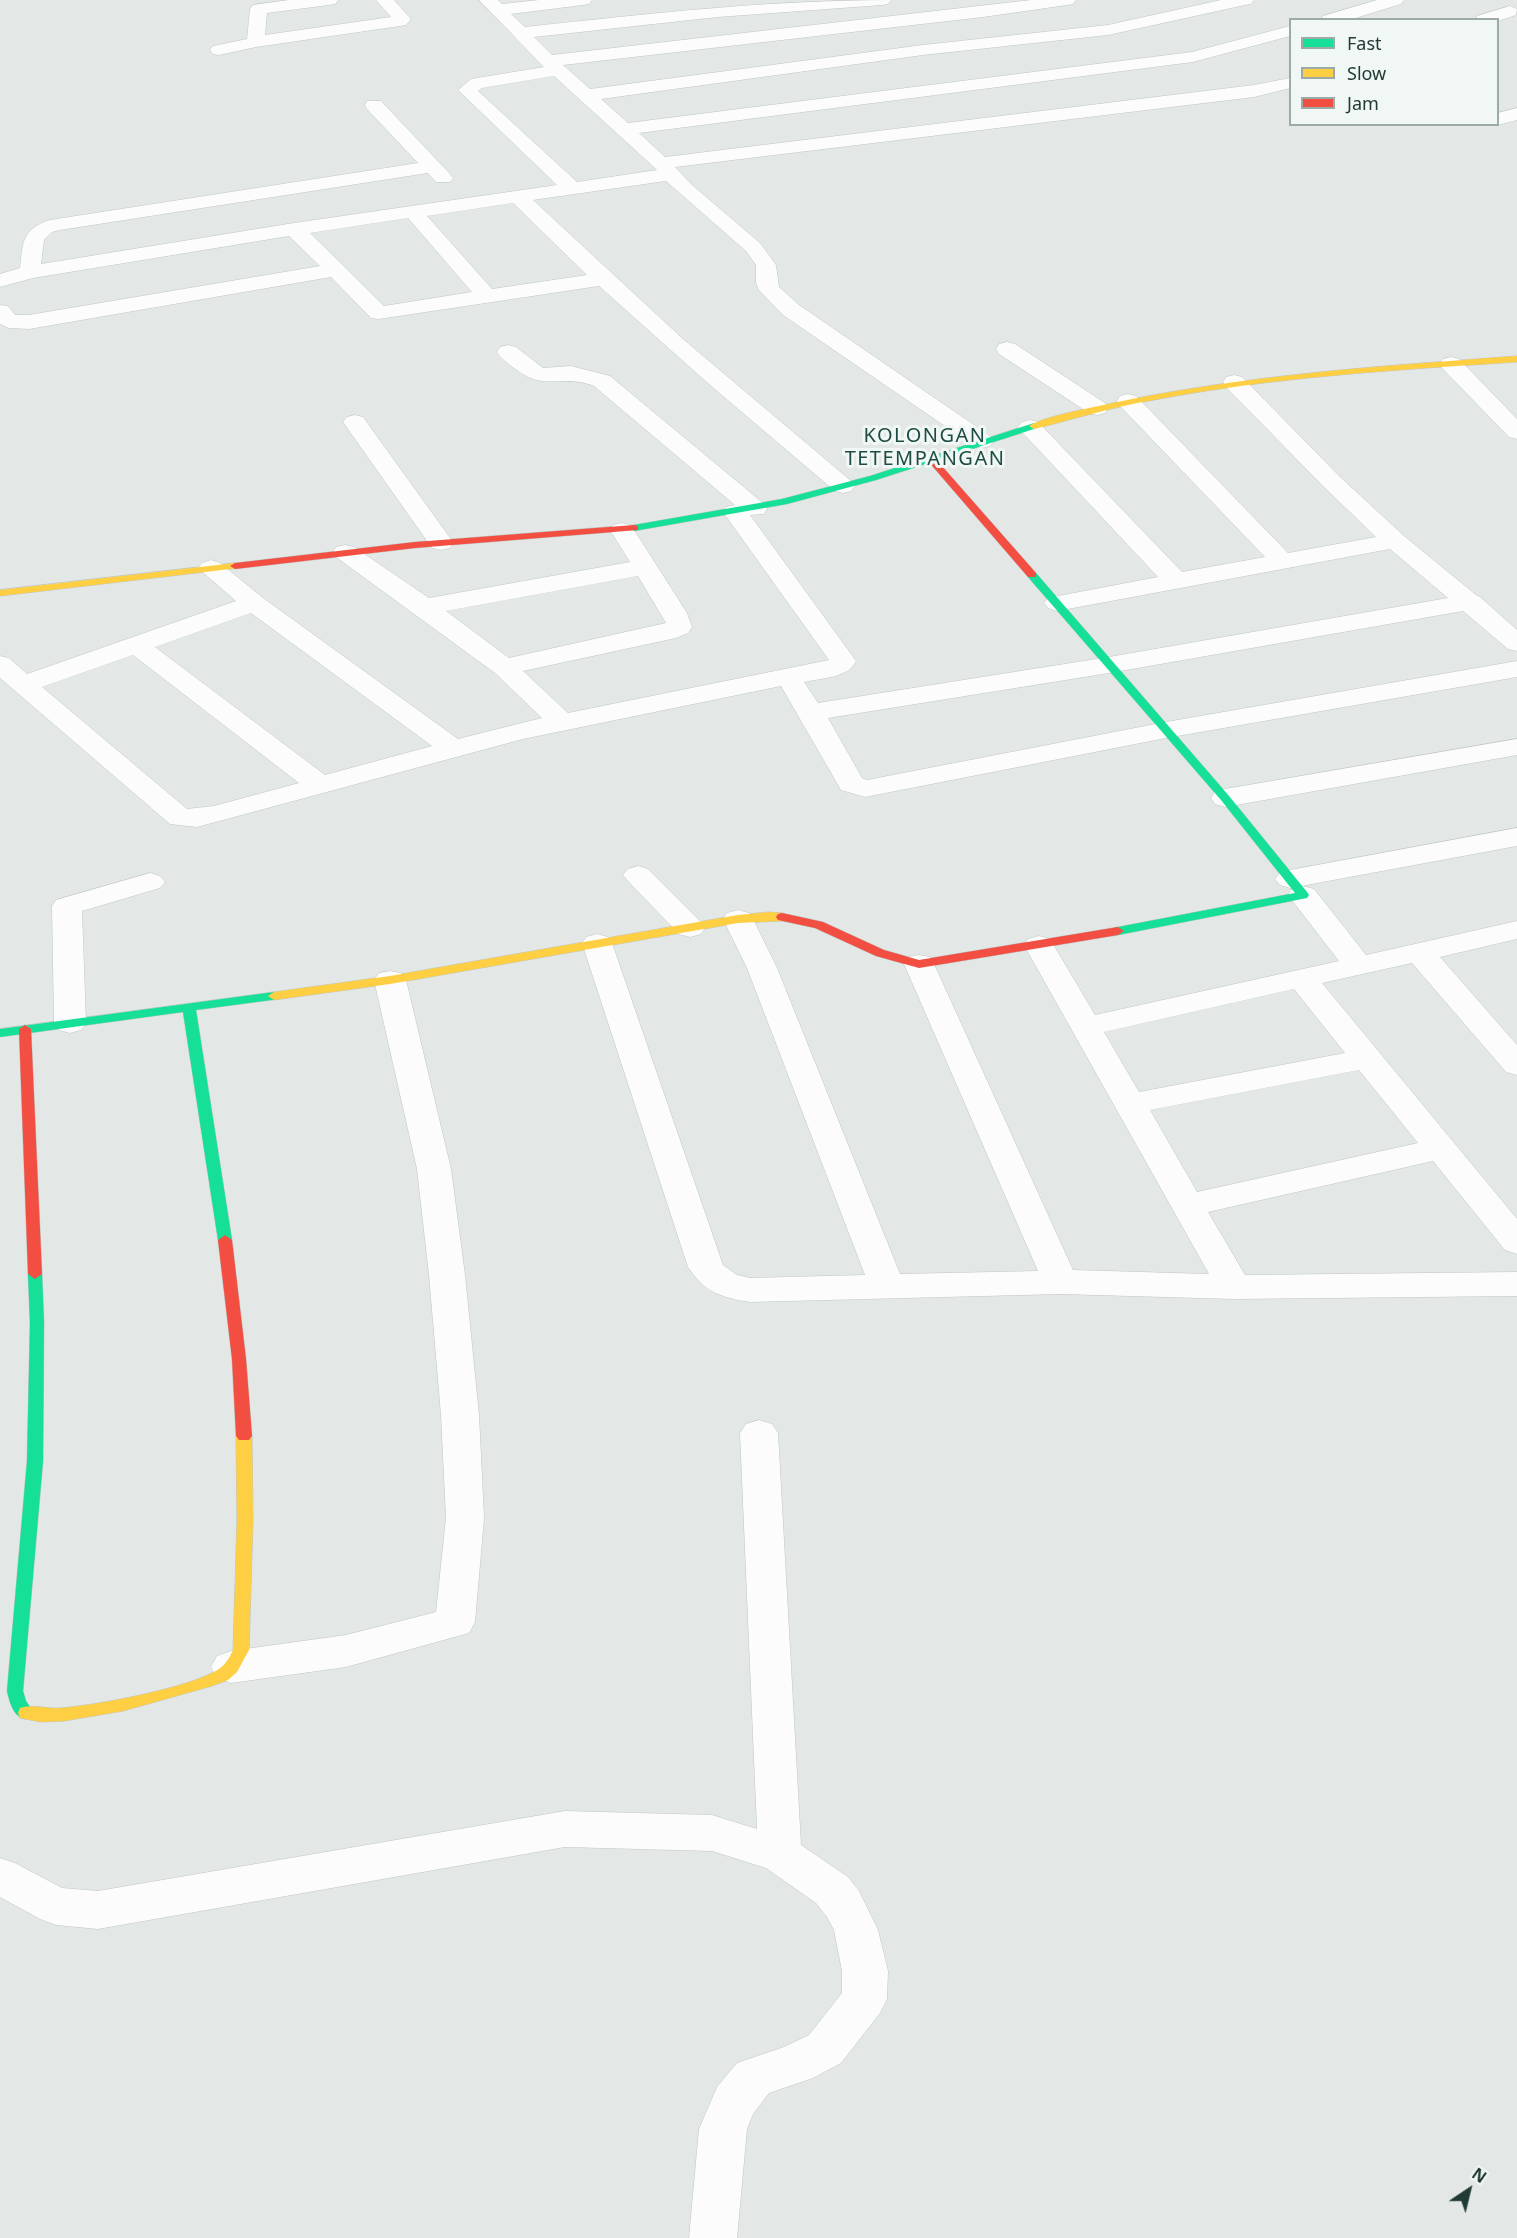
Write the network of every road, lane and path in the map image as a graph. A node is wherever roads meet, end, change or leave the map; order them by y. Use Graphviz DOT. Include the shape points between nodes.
graph roads {
  1 [pos="329,0"];
  2 [pos="386,0"];
  3 [pos="584,0"];
  4 [pos="882,0"];
  5 [pos="1245,0"];
  6 [pos="1395,0"];
  7 [pos="1490,0"];
  8 [pos="861,1"];
  9 [pos="1059,2"];
  10 [pos="259,4"];
  11 [pos="493,5"];
  12 [pos="1336,18"];
  13 [pos="1488,18"];
  14 [pos="885,22"];
  15 [pos="1108,30"];
  16 [pos="1289,31"];
  17 [pos="520,33"];
  18 [pos="256,42"];
  19 [pos="219,50"];
  20 [pos="923,50"];
  21 [pos="1194,57"];
  22 [pos="553,65"];
  23 [pos="1224,66"];
  24 [pos="1246,73"];
  25 [pos="971,85"];
  26 [pos="1283,85"];
  27 [pos="586,95"];
  28 [pos="374,105"];
  29 [pos="1517,114"];
  30 [pos="1015,119"];
  31 [pos="1499,119"];
  32 [pos="624,129"];
  33 [pos="432,167"];
  34 [pos="666,168"];
  35 [pos="572,188"];
  36 [pos="517,196"];
  37 [pos="467,204"];
  38 [pos="412,212"];
  39 [pos="294,229"];
  40 [pos="335,270"];
  41 [pos="30,272"];
  42 [pos="602,279"];
  43 [pos="0,281"];
  44 [pos="486,296"];
  45 [pos="15,324"];
  46 [pos="1007,349"];
  47 [pos="508,352"];
  48 [pos="1517,359"];
  49 [pos="1451,364"];
  50 [pos="1234,382"];
  51 [pos="1128,401"];
  52 [pos="1096,408"];
  53 [pos="355,422"];
  54 [pos="1030,427"];
  55 [pos="1517,432"];
  56 [pos="982,441"];
  57 [pos="931,459"];
  58 [pos="843,486"];
  59 [pos="745,511"];
  60 [pos="622,530"];
  61 [pos="1395,541"];
  62 [pos="441,543"];
  63 [pos="345,552"];
  64 [pos="1283,562"];
  65 [pos="645,567"];
  66 [pos="211,568"];
  67 [pos="1175,580"];
  68 [pos="0,593"];
  69 [pos="1471,602"];
  70 [pos="254,603"];
  71 [pos="1057,603"];
  72 [pos="424,607"];
  73 [pos="1517,643"];
  74 [pos="136,645"];
  75 [pos="0,664"];
  76 [pos="1108,665"];
  77 [pos="504,667"];
  78 [pos="1517,669"];
  79 [pos="788,677"];
  80 [pos="23,685"];
  81 [pos="811,712"];
  82 [pos="561,721"];
  83 [pos="1166,730"];
  84 [pos="1517,747"];
  85 [pos="452,748"];
  86 [pos="320,785"];
  87 [pos="1225,798"];
  88 [pos="1517,837"];
  89 [pos="638,875"];
  90 [pos="150,882"];
  91 [pos="1297,887"];
  92 [pos="738,919"];
  93 [pos="690,928"];
  94 [pos="1517,930"];
  95 [pos="597,943"];
  96 [pos="1038,945"];
  97 [pos="1419,952"];
  98 [pos="919,964"];
  99 [pos="1359,966"];
  100 [pos="1301,978"];
  101 [pos="390,980"];
  102 [pos="189,1007"];
  103 [pos="70,1023"];
  104 [pos="1084,1027"];
  105 [pos="25,1029"];
  106 [pos="0,1034"];
  107 [pos="1366,1059"];
  108 [pos="1517,1065"];
  109 [pos="1129,1104"];
  110 [pos="1440,1149"];
  111 [pos="1188,1205"];
  112 [pos="1517,1242"];
  113 [pos="1061,1282"];
  114 [pos="1517,1284"];
  115 [pos="887,1286"];
  116 [pos="1234,1287"];
  117 [pos="759,1432"];
  118 [pos="231,1667"];
  119 [pos="780,1854"];
  120 [pos="0,1875"];
  121 [pos="713,2238"];
  1 -- 10 [label="street"];
  2 -- 18 [label="street" via="400,21"];
  3 -- 11 [label="street"];
  4 -- 8 [label="street"];
  5 -- 15 [label="street"];
  6 -- 12 [label="street"];
  7 -- 13 [label="street" via="1510,10"];
  8 -- 14 [label="street"];
  8 -- 17 [label="street"];
  9 -- 14 [label="street"];
  9 -- 15 [label="street" via="1077,18"];
  10 -- 18 [label="street"];
  11 -- 17 [label="street"];
  14 -- 20 [label="street"];
  14 -- 22 [label="street"];
  15 -- 20 [label="street"];
  15 -- 21 [label="street"];
  16 -- 21 [label="street"];
  17 -- 22 [label="street"];
  18 -- 19 [label="street"];
  20 -- 25 [label="street"];
  20 -- 27 [label="street"];
  21 -- 23 [label="street"];
  21 -- 25 [label="street"];
  22 -- 27 [label="street"];
  22 -- 35 [label="street" via="477,83 466,90"];
  24 -- 26 [label="street"];
  25 -- 30 [label="street"];
  25 -- 32 [label="street"];
  26 -- 30 [label="street"];
  27 -- 32 [label="street"];
  28 -- 33 [label="street"];
  29 -- 31 [label="street"];
  30 -- 34 [label="street"];
  32 -- 34 [label="street"];
  33 -- 37 [label="street"];
  33 -- 41 [label="street" via="57,224 34,238"];
  34 -- 35 [label="street"];
  34 -- 56 [label="street" via="763,258 766,283 791,310"];
  35 -- 36 [label="street"];
  36 -- 37 [label="street"];
  36 -- 42 [label="street"];
  37 -- 38 [label="street"];
  38 -- 39 [label="street"];
  38 -- 44 [label="street"];
  39 -- 40 [label="street"];
  39 -- 41 [label="street"];
  40 -- 44 [label="street" via="379,314"];
  40 -- 45 [label="street"];
  41 -- 43 [label="street"];
  42 -- 44 [label="street"];
  42 -- 58 [label="street"];
  46 -- 52 [label="street"];
  47 -- 59 [label="street" via="536,374 571,373 602,381"];
  48 -- 49 [label="street"];
  49 -- 50 [label="street"];
  49 -- 55 [label="street"];
  50 -- 51 [label="street"];
  50 -- 61 [label="street" via="1332,483"];
  51 -- 52 [label="street"];
  51 -- 64 [label="street"];
  52 -- 54 [label="street"];
  53 -- 62 [label="street"];
  54 -- 56 [label="street"];
  54 -- 67 [label="street"];
  56 -- 57 [label="street"];
  57 -- 58 [label="street"];
  57 -- 71 [label="street"];
  58 -- 59 [label="street"];
  59 -- 60 [label="street"];
  59 -- 79 [label="street" via="843,661 832,669"];
  60 -- 62 [label="street"];
  60 -- 65 [label="street"];
  61 -- 64 [label="street"];
  61 -- 69 [label="street"];
  62 -- 63 [label="street"];
  63 -- 66 [label="street"];
  63 -- 72 [label="street"];
  64 -- 67 [label="street"];
  65 -- 72 [label="street"];
  65 -- 77 [label="street" via="679,627"];
  66 -- 68 [label="street"];
  66 -- 70 [label="street"];
  67 -- 71 [label="street"];
  69 -- 73 [label="street"];
  69 -- 76 [label="street"];
  70 -- 74 [label="street"];
  70 -- 85 [label="street"];
  71 -- 76 [label="street"];
  72 -- 77 [label="street"];
  74 -- 80 [label="street"];
  74 -- 86 [label="street"];
  75 -- 80 [label="street"];
  76 -- 81 [label="street"];
  76 -- 83 [label="street"];
  77 -- 82 [label="street"];
  78 -- 83 [label="street"];
  79 -- 81 [label="street"];
  79 -- 82 [label="street"];
  80 -- 86 [label="street" via="180,818 217,814"];
  81 -- 83 [label="street" via="852,784 865,789"];
  82 -- 85 [label="street"];
  83 -- 87 [label="street"];
  84 -- 87 [label="street"];
  85 -- 86 [label="street"];
  87 -- 91 [label="street"];
  88 -- 91 [label="street"];
  89 -- 93 [label="street"];
  90 -- 103 [label="street" via="67,906"];
  91 -- 96 [label="street" via="1170,922"];
  91 -- 99 [label="street"];
  92 -- 93 [label="street"];
  92 -- 98 [label="street" via="796,919 819,925 880,953"];
  92 -- 115 [label="street" via="762,968"];
  93 -- 95 [label="street"];
  94 -- 97 [label="street"];
  95 -- 101 [label="street"];
  95 -- 115 [label="street" via="710,1275 732,1287 750,1290"];
  96 -- 98 [label="street"];
  96 -- 104 [label="street"];
  97 -- 99 [label="street"];
  97 -- 108 [label="street"];
  98 -- 113 [label="street"];
  99 -- 100 [label="street"];
  100 -- 104 [label="street"];
  100 -- 107 [label="street"];
  101 -- 102 [label="street"];
  101 -- 118 [label="street" via="434,1169 447,1275 465,1518 455,1622 346,1651"];
  102 -- 103 [label="street"];
  102 -- 118 [label="street" via="215,1168 238,1361 245,1477 241,1650"];
  103 -- 105 [label="street"];
  104 -- 109 [label="street"];
  105 -- 106 [label="street"];
  105 -- 118 [label="street" via="37,1357 35,1461 16,1704 33,1716 67,1716 199,1684"];
  107 -- 109 [label="street"];
  107 -- 110 [label="street"];
  109 -- 111 [label="street"];
  110 -- 111 [label="street"];
  110 -- 112 [label="street"];
  111 -- 116 [label="street"];
  113 -- 115 [label="street"];
  113 -- 116 [label="street"];
  114 -- 116 [label="street"];
  117 -- 119 [label="street"];
  119 -- 120 [label="street" via="712,1833 565,1828 98,1910 56,1906"];
  119 -- 121 [label="street" via="832,1890 843,1904 856,1930 865,1971 864,2000 825,2049 753,2078 734,2102 723,2129"];
}
